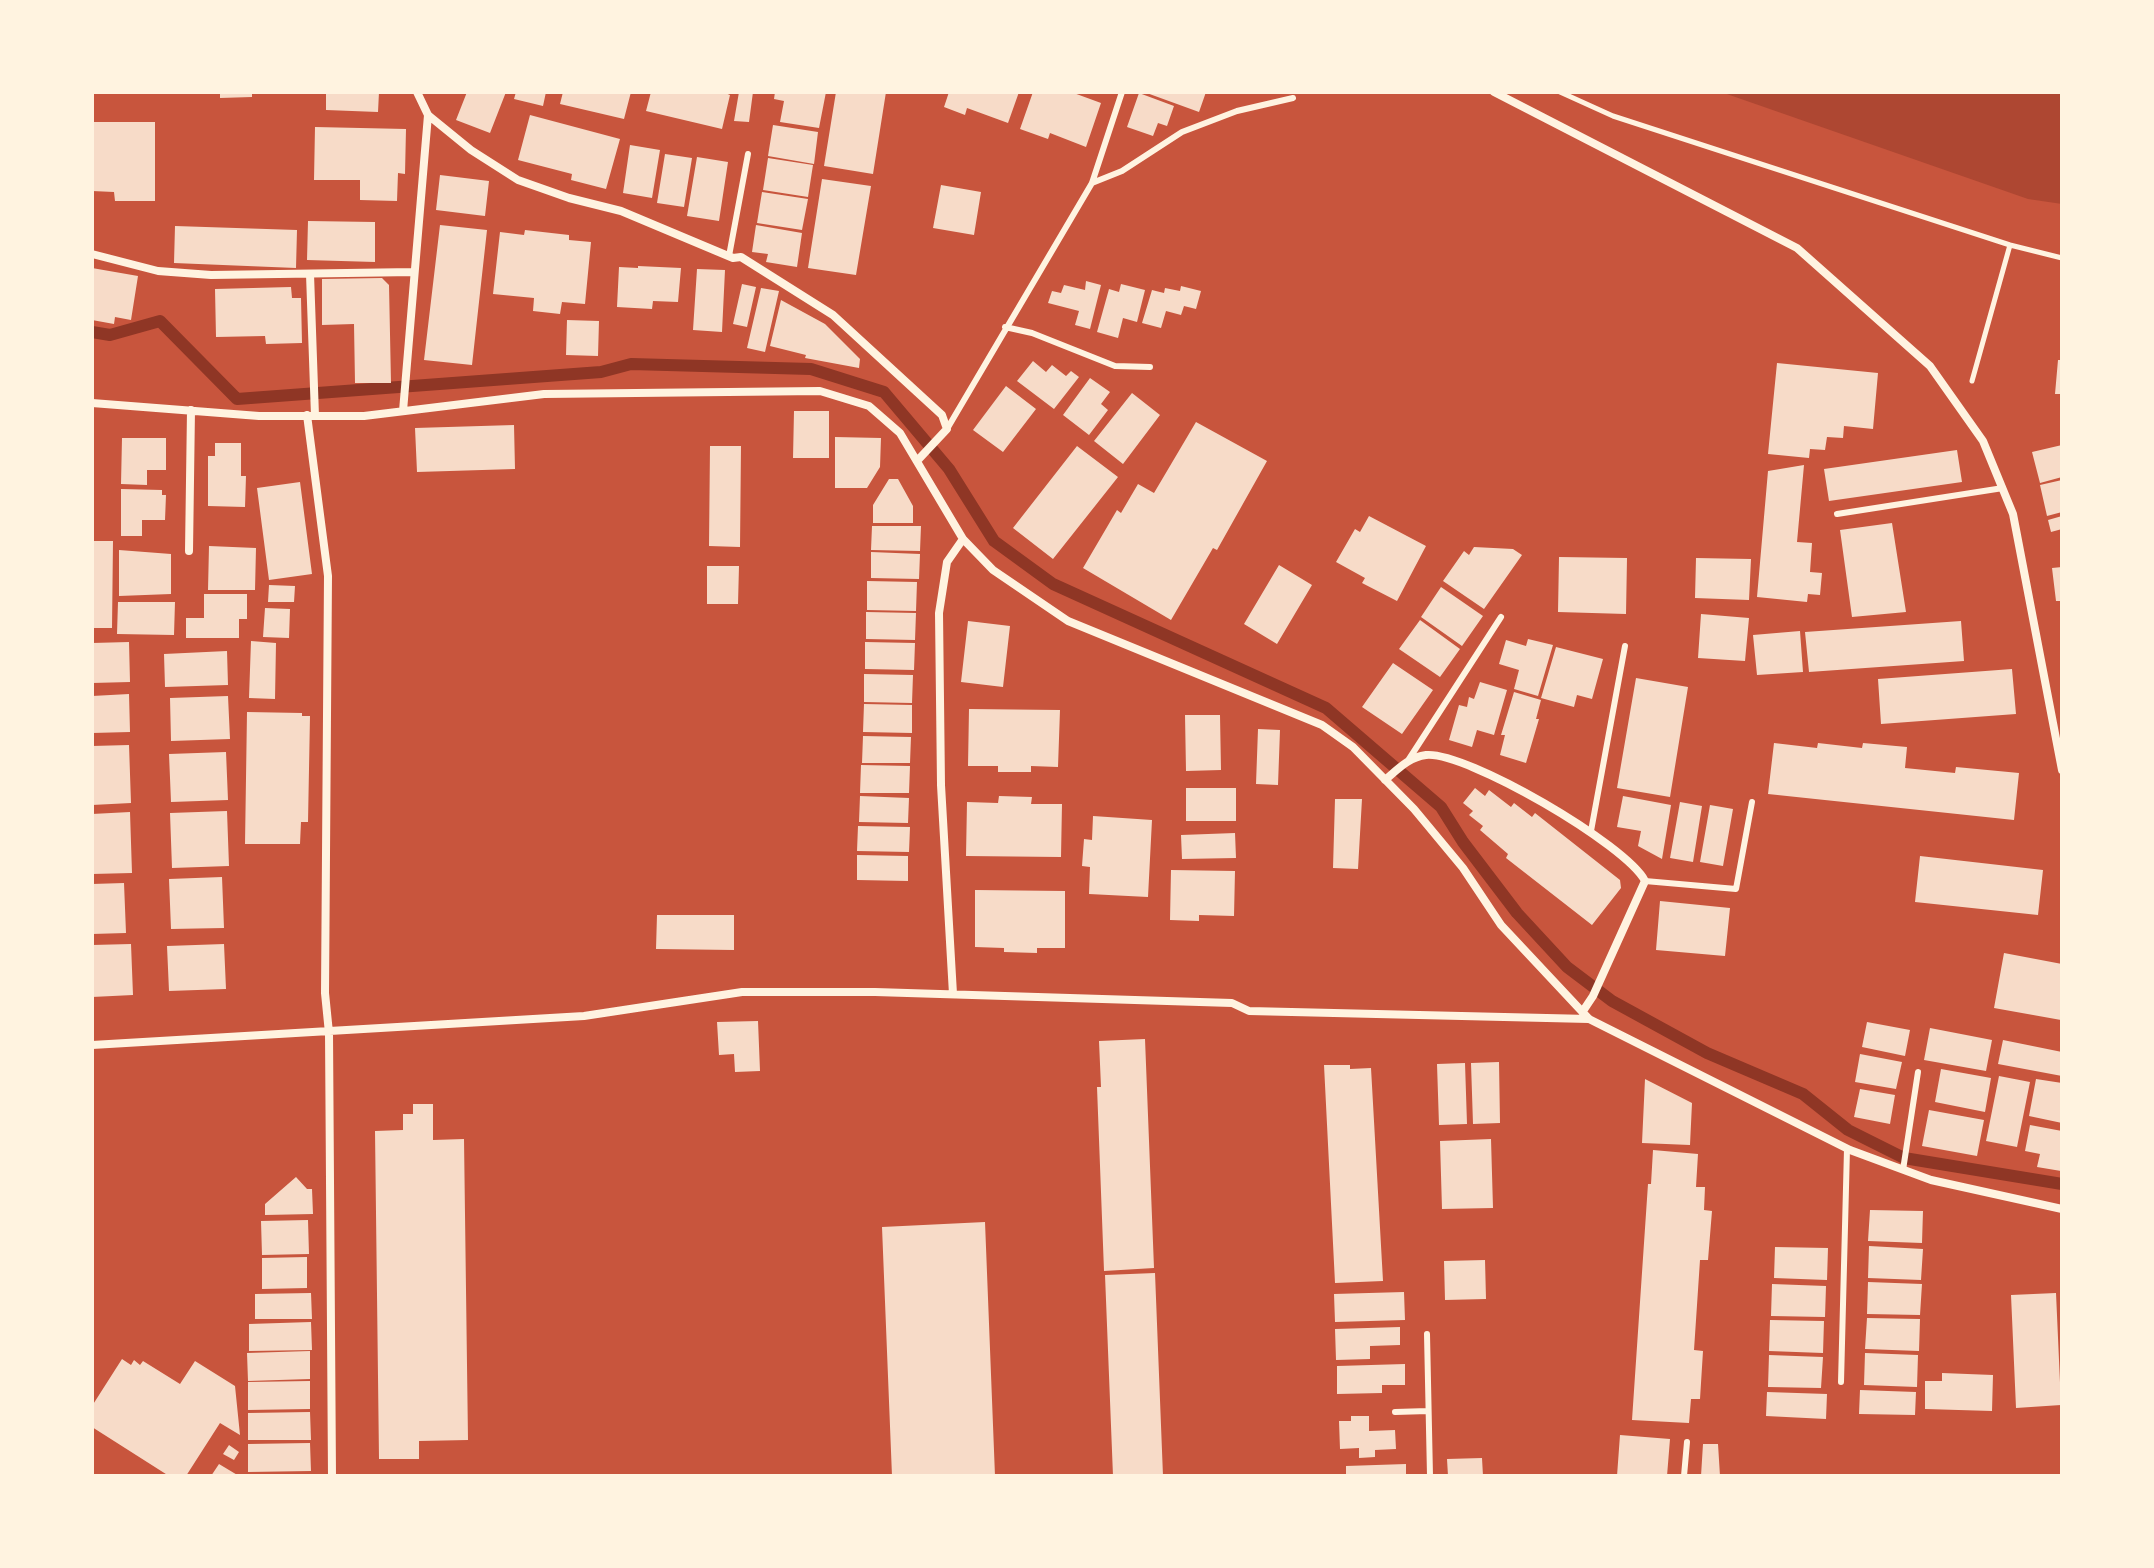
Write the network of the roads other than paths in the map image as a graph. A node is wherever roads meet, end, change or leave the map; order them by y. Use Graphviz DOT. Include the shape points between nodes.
graph roads {
  1 [pos="417,92"];
  2 [pos="1122,92"];
  3 [pos="1494,92"];
  4 [pos="1293,98"];
  5 [pos="428,115"];
  6 [pos="748,154"];
  7 [pos="1092,183"];
  8 [pos="92,254"];
  9 [pos="729,256"];
  10 [pos="414,272"];
  11 [pos="310,274"];
  12 [pos="1005,327"];
  13 [pos="1150,367"];
  14 [pos="92,403"];
  15 [pos="191,410"];
  16 [pos="403,411"];
  17 [pos="311,416"];
  18 [pos="947,429"];
  19 [pos="917,461"];
  20 [pos="2003,488"];
  21 [pos="1837,514"];
  22 [pos="963,539"];
  23 [pos="189,551"];
  24 [pos="1501,617"];
  25 [pos="1625,646"];
  26 [pos="1409,759"];
  27 [pos="2062,770"];
  28 [pos="1385,780"];
  29 [pos="1752,802"];
  30 [pos="1591,831"];
  31 [pos="1645,881"];
  32 [pos="953,994"];
  33 [pos="1586,1015"];
  34 [pos="329,1033"];
  35 [pos="92,1045"];
  36 [pos="1918,1072"];
  37 [pos="1847,1149"];
  38 [pos="1903,1170"];
  39 [pos="2062,1209"];
  40 [pos="1427,1334"];
  41 [pos="1841,1382"];
  42 [pos="1428,1411"];
  43 [pos="1395,1412"];
  44 [pos="1687,1442"];
  45 [pos="332,1476"];
  46 [pos="1430,1476"];
  47 [pos="1684,1476"];
  1 -- 5 [label="street"];
  2 -- 7 [label="lane"];
  3 -- 20 [label="street" via="1797,248 1930,366 1983,441"];
  4 -- 7 [label="lane" via="1182,132 1122,171"];
  5 -- 9 [label="street" via="518,180 621,211"];
  5 -- 10 [label="street"];
  6 -- 9 [label="lane"];
  7 -- 12 [label="lane"];
  8 -- 11 [label="street" via="158,271"];
  9 -- 18 [label="street" via="741,257 833,315 942,415"];
  10 -- 11 [label="street"];
  10 -- 16 [label="street"];
  11 -- 17 [label="street"];
  12 -- 13 [label="lane" via="1115,366"];
  12 -- 18 [label="lane"];
  14 -- 15 [label="street"];
  15 -- 17 [label="street"];
  15 -- 23 [label="street"];
  16 -- 17 [label="street"];
  16 -- 19 [label="street" via="544,394 820,391 869,406 900,433"];
  17 -- 34 [label="street" via="328,576"];
  18 -- 19 [label="street"];
  19 -- 22 [label="street"];
  20 -- 21 [label="lane"];
  20 -- 27 [label="street" via="2013,514"];
  22 -- 28 [label="street" via="993,570 1068,621 1322,725"];
  22 -- 32 [label="street" via="947,562 939,613 941,797"];
  24 -- 26 [label="lane"];
  25 -- 30 [label="lane"];
  26 -- 28 [label="street"];
  26 -- 30 [label="street" via="1429,754 1466,766"];
  28 -- 33 [label="street" via="1463,868 1501,925"];
  29 -- 31 [label="lane" via="1736,889"];
  30 -- 31 [label="street" via="1640,870"];
  31 -- 33 [label="street"];
  32 -- 33 [label="street" via="1232,1003 1249,1011"];
  32 -- 34 [label="street" via="742,992 584,1016"];
  33 -- 37 [label="street"];
  34 -- 35 [label="street"];
  34 -- 45 [label="street"];
  36 -- 38 [label="lane"];
  37 -- 38 [label="street"];
  37 -- 41 [label="lane"];
  38 -- 39 [label="street"];
  40 -- 42 [label="lane"];
  42 -- 43 [label="lane"];
  42 -- 46 [label="lane"];
  44 -- 47 [label="lane"];
}
